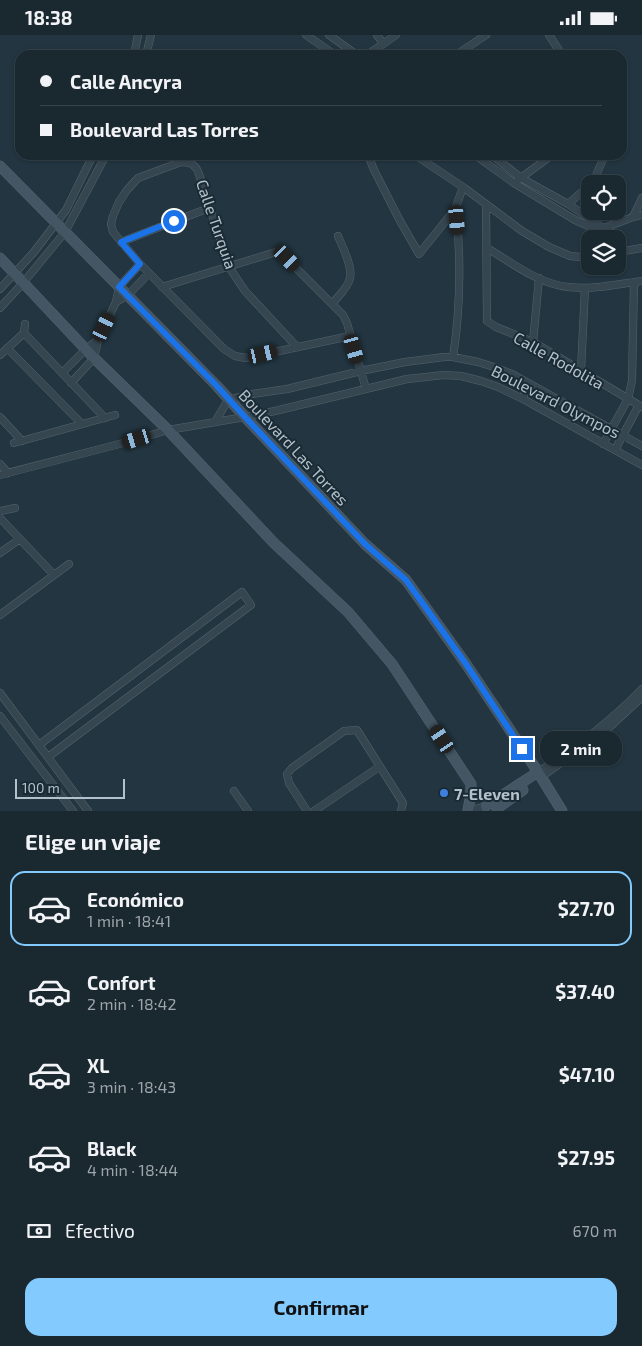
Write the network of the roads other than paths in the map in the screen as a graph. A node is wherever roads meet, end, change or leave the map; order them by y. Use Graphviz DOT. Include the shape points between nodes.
graph roads {
  1 [pos="138,35"];
  2 [pos="151,35"];
  3 [pos="306,35"];
  4 [pos="328,35"];
  5 [pos="378,35"];
  6 [pos="396,35"];
  7 [pos="486,35"];
  8 [pos="549,35"];
  9 [pos="383,43"];
  10 [pos="135,50"];
  11 [pos="147,50"];
  12 [pos="328,50"];
  13 [pos="350,50"];
  14 [pos="374,50"];
  15 [pos="464,50"];
  16 [pos="559,50"];
  17 [pos="91,160"];
  18 [pos="103,160"];
  19 [pos="370,160"];
  20 [pos="422,160"];
  21 [pos="482,160"];
  22 [pos="499,160"];
  23 [pos="545,160"];
  24 [pos="603,160"];
  25 [pos="0,165"];
  26 [pos="597,175"];
  27 [pos="521,177"];
  28 [pos="514,183"];
  29 [pos="463,187"];
  30 [pos="581,193"];
  31 [pos="642,198"];
  32 [pos="568,204"];
  33 [pos="486,205"];
  34 [pos="456,207"];
  35 [pos="209,208"];
  36 [pos="642,215"];
  37 [pos="633,217"];
  38 [pos="56,223"];
  39 [pos="603,228"];
  40 [pos="65,232"];
  41 [pos="338,236"];
  42 [pos="121,242"];
  43 [pos="487,248"];
  44 [pos="642,248"];
  45 [pos="626,250"];
  46 [pos="581,257"];
  47 [pos="0,258"];
  48 [pos="140,264"];
  49 [pos="229,267"];
  50 [pos="149,273"];
  51 [pos="15,274"];
  52 [pos="539,278"];
  53 [pos="638,281"];
  54 [pos="23,283"];
  55 [pos="119,287"];
  56 [pos="162,287"];
  57 [pos="585,288"];
  58 [pos="0,289"];
  59 [pos="128,295"];
  60 [pos="116,302"];
  61 [pos="332,304"];
  62 [pos="0,308"];
  63 [pos="24,324"];
  64 [pos="642,329"];
  65 [pos="634,330"];
  66 [pos="24,333"];
  67 [pos="350,336"];
  68 [pos="98,340"];
  69 [pos="533,342"];
  70 [pos="297,347"];
  71 [pos="7,348"];
  72 [pos="86,349"];
  73 [pos="0,355"];
  74 [pos="453,357"];
  75 [pos="94,358"];
  76 [pos="581,370"];
  77 [pos="361,371"];
  78 [pos="62,373"];
  79 [pos="642,380"];
  80 [pos="632,381"];
  81 [pos="71,383"];
  82 [pos="527,383"];
  83 [pos="366,389"];
  84 [pos="523,399"];
  85 [pos="628,399"];
  86 [pos="228,400"];
  87 [pos="640,406"];
  88 [pos="115,415"];
  89 [pos="0,417"];
  90 [pos="245,417"];
  91 [pos="105,418"];
  92 [pos="215,422"];
  93 [pos="82,424"];
  94 [pos="612,429"];
  95 [pos="168,430"];
  96 [pos="623,435"];
  97 [pos="22,441"];
  98 [pos="14,443"];
  99 [pos="604,444"];
  100 [pos="642,446"];
  101 [pos="615,450"];
  102 [pos="0,464"];
  103 [pos="642,465"];
  104 [pos="8,473"];
  105 [pos="0,475"];
  106 [pos="15,507"];
  107 [pos="0,511"];
  108 [pos="0,518"];
  109 [pos="20,539"];
  110 [pos="0,553"];
  111 [pos="69,564"];
  112 [pos="54,575"];
  113 [pos="0,615"];
  114 [pos="642,689"];
  115 [pos="0,693"];
  116 [pos="642,697"];
  117 [pos="0,716"];
  118 [pos="39,745"];
  119 [pos="48,757"];
  120 [pos="379,767"];
  121 [pos="539,775"];
  122 [pos="471,784"];
  123 [pos="234,791"];
  124 [pos="487,809"];
  125 [pos="73,811"];
  126 [pos="88,811"];
  127 [pos="248,811"];
  128 [pos="307,811"];
  129 [pos="314,811"];
  130 [pos="401,811"];
  131 [pos="468,811"];
  132 [pos="497,811"];
  133 [pos="562,811"];
  1 -- 10 [label="street"];
  2 -- 11 [label="street"];
  3 -- 12 [label="street"];
  4 -- 13 [label="street"];
  5 -- 9 [label="street"];
  6 -- 9 [label="street"];
  7 -- 15 [label="street"];
  8 -- 16 [label="street"];
  9 -- 14 [label="street"];
  17 -- 38 [label="street" via="66,210"];
  18 -- 40 [label="street"];
  19 -- 34 [label="street" via="419,254"];
  20 -- 29 [label="street"];
  21 -- 28 [label="street"];
  22 -- 27 [label="street"];
  23 -- 27 [label="street"];
  24 -- 26 [label="street"];
  25 -- 38 [label="main road, Boulevard Las Torres"];
  27 -- 28 [label="street"];
  27 -- 32 [label="street"];
  28 -- 39 [label="street" via="583,224 599,230"];
  29 -- 33 [label="street"];
  29 -- 34 [label="street"];
  30 -- 32 [label="street"];
  31 -- 37 [label="street"];
  32 -- 39 [label="street"];
  33 -- 43 [label="street, Calle Rodolita"];
  33 -- 46 [label="street" via="549,247"];
  34 -- 74 [label="street" via="460,289"];
  35 -- 42 [label="street"];
  35 -- 42 [label="street, Calle Turquia" via="197,169 188,162 138,178 119,202 113,216 113,232"];
  35 -- 49 [label="street, Calle Turquia"];
  36 -- 37 [label="street"];
  37 -- 39 [label="street"];
  38 -- 40 [label="main road, Boulevard Las Torres"];
  38 -- 51 [label="street"];
  40 -- 54 [label="street"];
  40 -- 55 [label="main road, Boulevard Las Torres"];
  41 -- 61 [label="street" via="350,278"];
  42 -- 48 [label="street, Calle Turquia"];
  43 -- 52 [label="street"];
  43 -- 69 [label="street, Calle Rodolita" via="487,321"];
  44 -- 45 [label="street"];
  47 -- 51 [label="main road"];
  48 -- 50 [label="street, Calle Turquia"];
  48 -- 55 [label="street"];
  49 -- 56 [label="street"];
  49 -- 61 [label="street" via="276,252 282,254"];
  49 -- 70 [label="street, Calle Turquia" via="245,291"];
  50 -- 56 [label="street, Calle Turquia"];
  50 -- 59 [label="street"];
  51 -- 54 [label="main road"];
  51 -- 58 [label="street"];
  52 -- 57 [label="street" via="561,286"];
  52 -- 69 [label="street"];
  53 -- 57 [label="street"];
  53 -- 65 [label="street"];
  54 -- 62 [label="street"];
  54 -- 72 [label="main road"];
  55 -- 59 [label="main road, Boulevard Las Torres"];
  55 -- 60 [label="street"];
  56 -- 70 [label="street, Calle Turquia" via="235,356 246,358"];
  57 -- 76 [label="street"];
  59 -- 60 [label="street"];
  59 -- 86 [label="main road, Boulevard Las Torres"];
  60 -- 68 [label="street"];
  61 -- 67 [label="street" via="343,315"];
  63 -- 66 [label="street"];
  64 -- 65 [label="street"];
  65 -- 80 [label="street"];
  66 -- 71 [label="street"];
  66 -- 78 [label="street"];
  67 -- 70 [label="street"];
  67 -- 77 [label="street"];
  68 -- 72 [label="street"];
  68 -- 75 [label="street"];
  69 -- 76 [label="street, Calle Rodolita"];
  71 -- 73 [label="street"];
  71 -- 93 [label="street"];
  72 -- 75 [label="main road"];
  72 -- 78 [label="street"];
  74 -- 77 [label="street, Boulevard Olympos"];
  74 -- 82 [label="street, Boulevard Olympos" via="494,367"];
  75 -- 81 [label="street"];
  75 -- 95 [label="main road"];
  76 -- 85 [label="street, Calle Rodolita"];
  77 -- 83 [label="street"];
  77 -- 86 [label="street, Boulevard Olympos"];
  78 -- 81 [label="street"];
  79 -- 80 [label="street"];
  80 -- 85 [label="street"];
  81 -- 91 [label="street"];
  82 -- 84 [label="street"];
  82 -- 94 [label="street, Boulevard Olympos"];
  83 -- 84 [label="street, Boulevard Olympos" via="407,379 461,376"];
  83 -- 90 [label="street, Boulevard Olympos"];
  84 -- 99 [label="street, Boulevard Olympos"];
  85 -- 87 [label="street, Calle Rodolita"];
  85 -- 94 [label="street"];
  86 -- 90 [label="main road, Boulevard Las Torres"];
  86 -- 92 [label="street"];
  87 -- 96 [label="street"];
  88 -- 91 [label="street"];
  89 -- 97 [label="street"];
  90 -- 92 [label="street, Boulevard Olympos"];
  90 -- 121 [label="main road, Boulevard Las Torres" via="365,544 406,580"];
  91 -- 93 [label="street"];
  92 -- 95 [label="street, Boulevard Olympos"];
  93 -- 97 [label="street"];
  94 -- 96 [label="street, Boulevard Olympos"];
  94 -- 99 [label="street"];
  95 -- 104 [label="street, Boulevard Olympos"];
  95 -- 122 [label="main road" via="274,543 348,612 392,664"];
  96 -- 100 [label="street, Boulevard Olympos"];
  96 -- 101 [label="street"];
  97 -- 98 [label="street"];
  99 -- 101 [label="street, Boulevard Olympos"];
  101 -- 103 [label="street, Boulevard Olympos"];
  102 -- 104 [label="street"];
  104 -- 105 [label="street, Boulevard Olympos"];
  106 -- 107 [label="street"];
  108 -- 109 [label="street"];
  109 -- 110 [label="street"];
  109 -- 112 [label="street"];
  111 -- 112 [label="street"];
  112 -- 113 [label="street"];
  114 -- 121 [label="street" via="603,727"];
  115 -- 118 [label="street"];
  116 -- 121 [label="street" via="601,735"];
  117 -- 125 [label="street"];
  118 -- 119 [label="street"];
  118 -- 119 [label="street" via="242,592 251,605"];
  119 -- 126 [label="street"];
  120 -- 128 [label="street" via="357,730 344,731 288,774 289,783"];
  120 -- 129 [label="street"];
  120 -- 130 [label="street" via="403,803"];
  121 -- 124 [label="main road"];
  121 -- 132 [label="main road"];
  121 -- 133 [label="main road, Boulevard Las Torres"];
  122 -- 124 [label="main road"];
  122 -- 131 [label="main road"];
  123 -- 127 [label="street"];
  124 -- 131 [label="street"];
}
